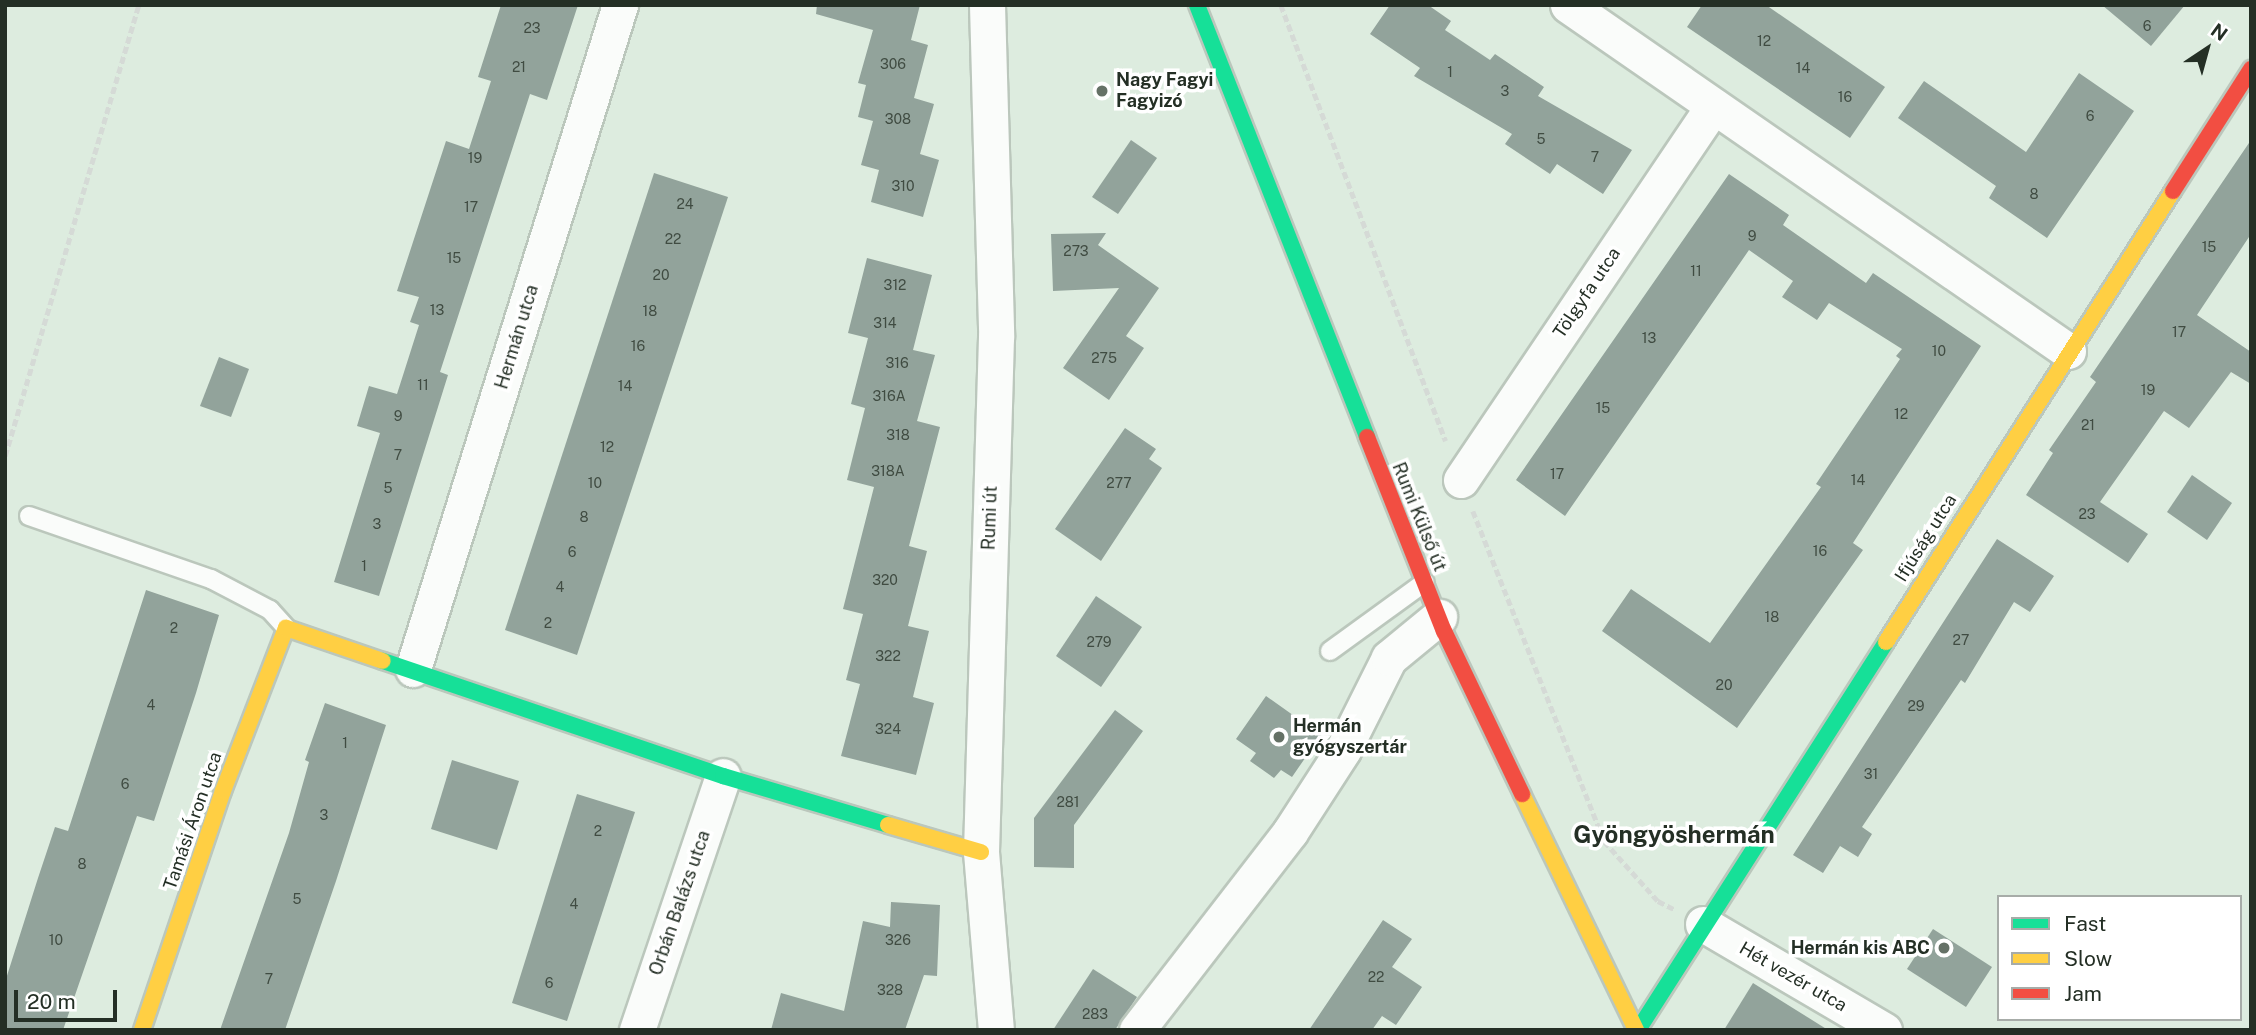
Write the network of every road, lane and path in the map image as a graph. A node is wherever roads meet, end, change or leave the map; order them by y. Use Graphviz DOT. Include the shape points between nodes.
graph roads {
  1 [pos="139,5"];
  2 [pos="620,5"];
  3 [pos="1197,5"];
  4 [pos="1568,5"];
  5 [pos="995,6"];
  6 [pos="2251,69"];
  7 [pos="1713,106"];
  8 [pos="2068,351"];
  9 [pos="5,456"];
  10 [pos="1461,480"];
  11 [pos="29,516"];
  12 [pos="1424,582"];
  13 [pos="1439,617"];
  14 [pos="286,628"];
  15 [pos="1331,651"];
  16 [pos="414,669"];
  17 [pos="723,776"];
  18 [pos="981,852"];
  19 [pos="1703,924"];
  20 [pos="142,1030"];
  21 [pos="637,1030"];
  22 [pos="996,1030"];
  23 [pos="1137,1030"];
  24 [pos="1637,1030"];
  25 [pos="1884,1030"];
  1 -- 9 [label="path"];
  2 -- 16 [label="street, Hermán utca"];
  3 -- 12 [label="street, Rumi Külső út"];
  4 -- 7 [label="street"];
  5 -- 18 [label="street, Rumi út" via="996,337"];
  6 -- 8 [label="street, Ifjúság utca"];
  7 -- 8 [label="street"];
  7 -- 10 [label="street, Tölgyfa utca"];
  8 -- 19 [label="street, Ifjúság utca"];
  11 -- 14 [label="lane" via="211,579 270,610"];
  12 -- 13 [label="street, Rumi Külső út"];
  12 -- 15 [label="lane"];
  13 -- 23 [label="street" via="1389,658 1343,750 1290,832"];
  13 -- 24 [label="street, Rumi Külső út"];
  14 -- 16 [label="street"];
  14 -- 20 [label="street, Tamási Áron utca" via="227,779"];
  16 -- 17 [label="street"];
  17 -- 18 [label="street"];
  17 -- 21 [label="street, Orbán Balázs utca"];
  18 -- 22 [label="street, Rumi út"];
  19 -- 24 [label="street, Ifjúság utca"];
  19 -- 25 [label="street, Hét vezér utca"];
}
